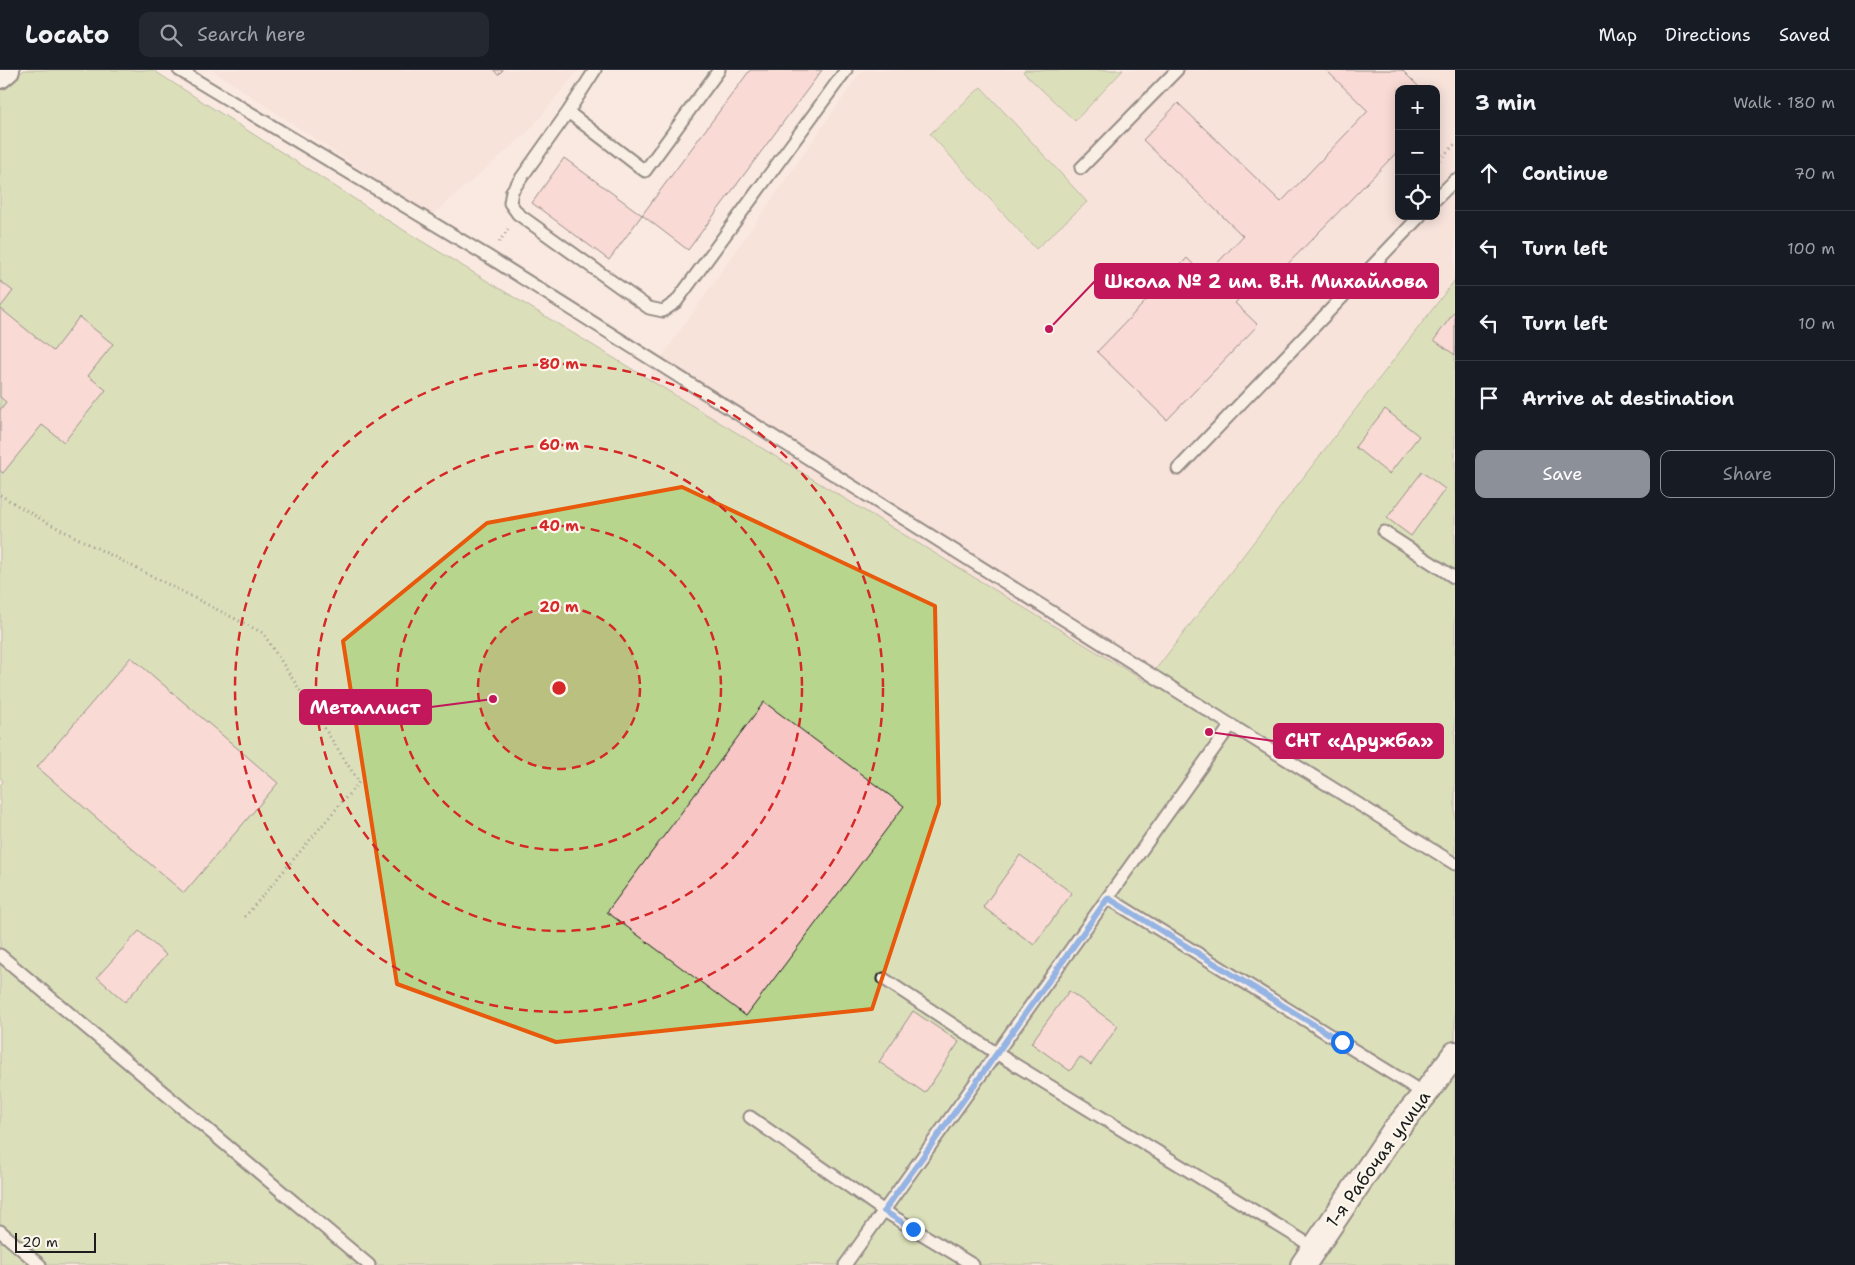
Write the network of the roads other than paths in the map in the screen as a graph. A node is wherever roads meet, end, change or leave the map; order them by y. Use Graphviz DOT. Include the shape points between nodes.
graph roads {
  1 [pos="7,70"];
  2 [pos="179,70"];
  3 [pos="595,70"];
  4 [pos="719,70"];
  5 [pos="846,70"];
  6 [pos="1176,70"];
  7 [pos="0,76"];
  8 [pos="568,112"];
  9 [pos="1081,168"];
  10 [pos="1455,180"];
  11 [pos="1440,195"];
  12 [pos="1416,220"];
  13 [pos="1178,469"];
  14 [pos="1384,532"];
  15 [pos="1455,578"];
  16 [pos="1231,725"];
  17 [pos="1455,864"];
  18 [pos="1108,898"];
  19 [pos="0,955"];
  20 [pos="884,979"];
  21 [pos="996,1053"];
  22 [pos="1455,1054"];
  23 [pos="1426,1094"];
  24 [pos="750,1117"];
  25 [pos="884,1211"];
  26 [pos="0,1232"];
  27 [pos="1309,1256"];
  28 [pos="40,1265"];
  29 [pos="369,1265"];
  30 [pos="845,1265"];
  31 [pos="972,1265"];
  1 -- 7 [label="street"];
  2 -- 16 [label="lane" via="489,256"];
  3 -- 8 [label="lane"];
  4 -- 8 [label="lane" via="645,171"];
  5 -- 8 [label="lane" via="676,302 663,311 648,308 518,214 510,203 512,191"];
  6 -- 9 [label="lane"];
  10 -- 11 [label="lane"];
  12 -- 13 [label="lane"];
  14 -- 15 [label="lane"];
  16 -- 17 [label="lane"];
  16 -- 18 [label="lane"];
  18 -- 21 [label="lane"];
  18 -- 23 [label="lane"];
  19 -- 29 [label="lane"];
  20 -- 21 [label="lane"];
  21 -- 25 [label="lane"];
  21 -- 27 [label="lane"];
  22 -- 23 [label="street, 1-я Рабочая улица"];
  23 -- 27 [label="street, 1-я Рабочая улица" via="1392,1134"];
  24 -- 25 [label="lane"];
  25 -- 30 [label="lane"];
  25 -- 31 [label="lane"];
  26 -- 28 [label="lane"];
}
